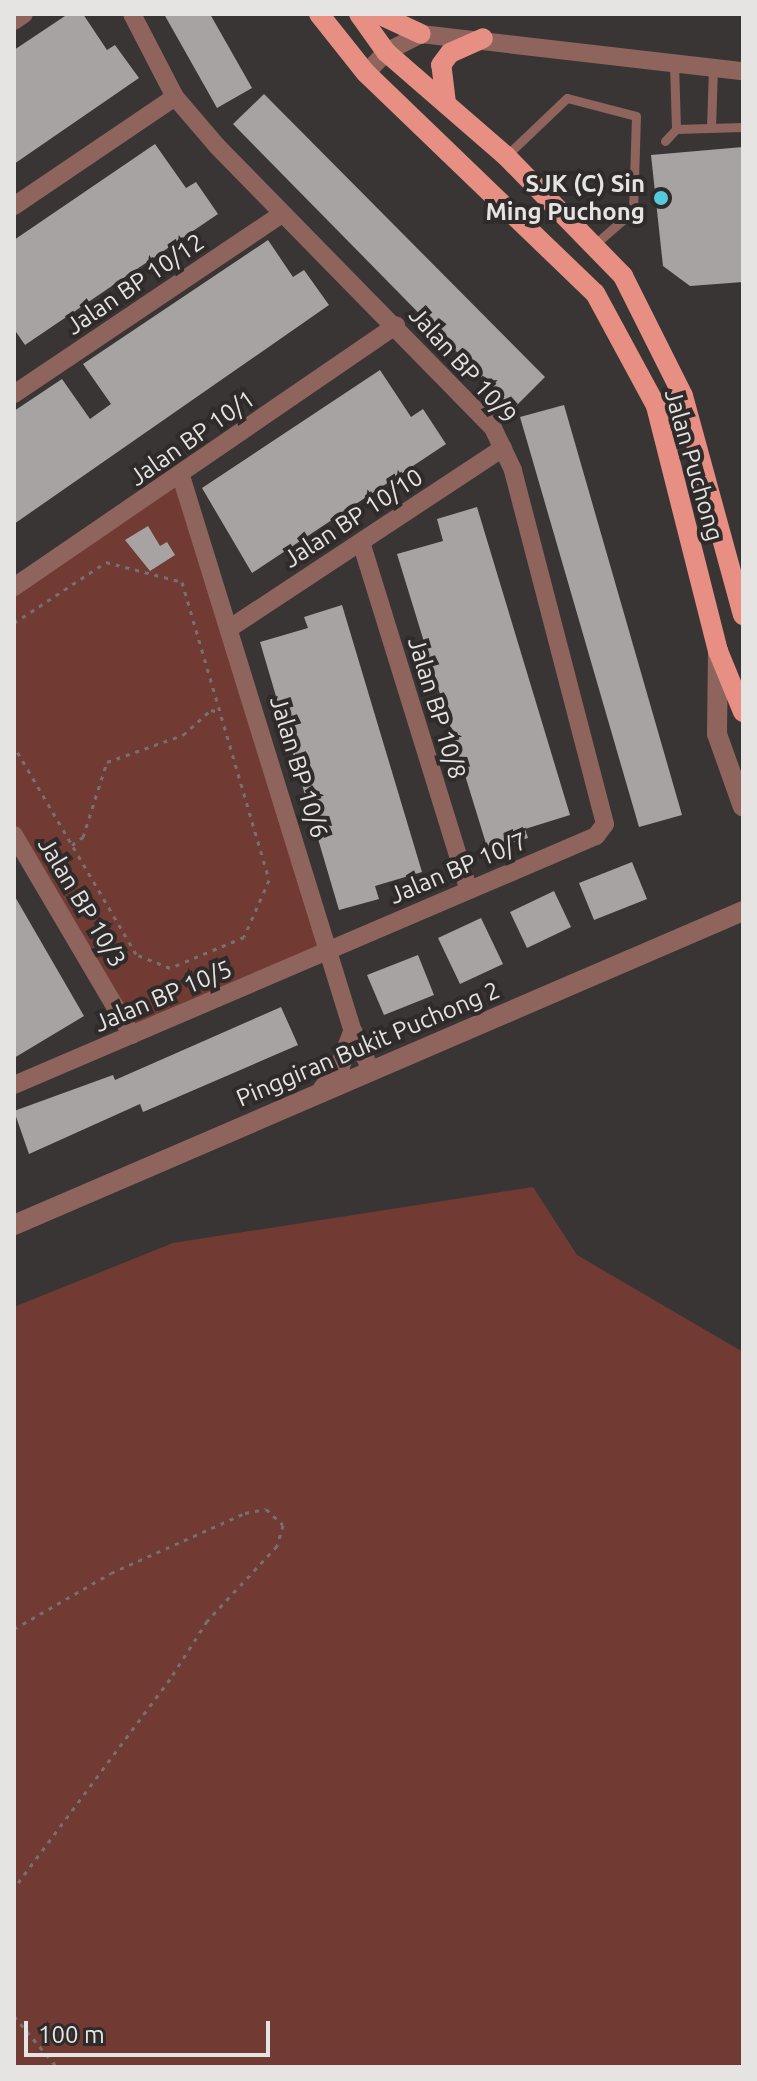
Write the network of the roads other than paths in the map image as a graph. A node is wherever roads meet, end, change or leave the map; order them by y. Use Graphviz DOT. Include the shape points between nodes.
graph roads {
  1 [pos="24,14"];
  2 [pos="132,14"];
  3 [pos="319,14"];
  4 [pos="359,14"];
  5 [pos="378,14"];
  6 [pos="14,21"];
  7 [pos="421,34"];
  8 [pos="483,38"];
  9 [pos="386,52"];
  10 [pos="674,64"];
  11 [pos="713,69"];
  12 [pos="743,71"];
  13 [pos="366,73"];
  14 [pos="175,97"];
  15 [pos="446,103"];
  16 [pos="743,127"];
  17 [pos="711,128"];
  18 [pos="676,129"];
  19 [pos="665,141"];
  20 [pos="506,156"];
  21 [pos="14,206"];
  22 [pos="282,214"];
  23 [pos="594,245"];
  24 [pos="396,325"];
  25 [pos="14,394"];
  26 [pos="503,448"];
  27 [pos="181,476"];
  28 [pos="361,542"];
  29 [pos="14,587"];
  30 [pos="739,590"];
  31 [pos="743,615"];
  32 [pos="230,628"];
  33 [pos="718,651"];
  34 [pos="743,712"];
  35 [pos="743,807"];
  36 [pos="603,831"];
  37 [pos="14,835"];
  38 [pos="468,888"];
  39 [pos="743,911"];
  40 [pos="331,950"];
  41 [pos="353,1032"];
  42 [pos="132,1035"];
  43 [pos="371,1070"];
  44 [pos="14,1085"];
  45 [pos="320,1094"];
  46 [pos="14,1225"];
  1 -- 6 [label="street"];
  2 -- 14 [label="street, Jalan BP 10/9"];
  3 -- 13 [label="main road, Jalan Puchong"];
  4 -- 9 [label="main road, Jalan Puchong"];
  5 -- 7 [label="main road"];
  7 -- 8 [label="street"];
  7 -- 9 [label="street"];
  8 -- 10 [label="street"];
  8 -- 15 [label="main road" via="450,53 441,65"];
  9 -- 13 [label="street"];
  9 -- 15 [label="main road, Jalan Puchong"];
  10 -- 11 [label="street"];
  10 -- 18 [label="lane"];
  11 -- 12 [label="street"];
  11 -- 17 [label="lane"];
  13 -- 33 [label="main road, Jalan Puchong" via="595,293 656,406"];
  14 -- 21 [label="street"];
  14 -- 22 [label="street, Jalan BP 10/9"];
  15 -- 20 [label="main road, Jalan Puchong"];
  16 -- 17 [label="lane"];
  17 -- 18 [label="lane"];
  18 -- 19 [label="lane"];
  20 -- 23 [label="main road, Jalan Puchong"];
  20 -- 23 [label="lane" via="567,98 636,116 633,211"];
  22 -- 24 [label="street, Jalan BP 10/9"];
  22 -- 25 [label="street, Jalan BP 10/12"];
  23 -- 30 [label="main road, Jalan Puchong" via="623,276 683,396"];
  24 -- 26 [label="street, Jalan BP 10/9" via="493,428"];
  24 -- 27 [label="street, Jalan BP 10/1"];
  26 -- 28 [label="street, Jalan BP 10/10"];
  26 -- 36 [label="street, Jalan BP 10/9"];
  27 -- 29 [label="street, Jalan BP 10/1"];
  27 -- 32 [label="street, Jalan BP 10/6"];
  28 -- 32 [label="street, Jalan BP 10/10"];
  28 -- 38 [label="street, Jalan BP 10/8"];
  30 -- 31 [label="main road, Jalan Puchong"];
  32 -- 40 [label="street, Jalan BP 10/6"];
  33 -- 34 [label="main road, Jalan Puchong"];
  33 -- 35 [label="street" via="717,734"];
  36 -- 38 [label="street, Jalan BP 10/7"];
  37 -- 42 [label="street, Jalan BP 10/3"];
  38 -- 40 [label="street, Jalan BP 10/7"];
  39 -- 43 [label="street, Pinggiran Bukit Puchong 2"];
  40 -- 41 [label="street, Jalan BP 10/6"];
  40 -- 42 [label="street, Jalan BP 10/5"];
  41 -- 43 [label="street, Jalan BP 10/6"];
  41 -- 45 [label="street" via="340,1066"];
  42 -- 44 [label="street, Jalan BP 10/5"];
  43 -- 45 [label="street, Pinggiran Bukit Puchong 2"];
  45 -- 46 [label="street, Pinggiran Bukit Puchong 2"];
}
